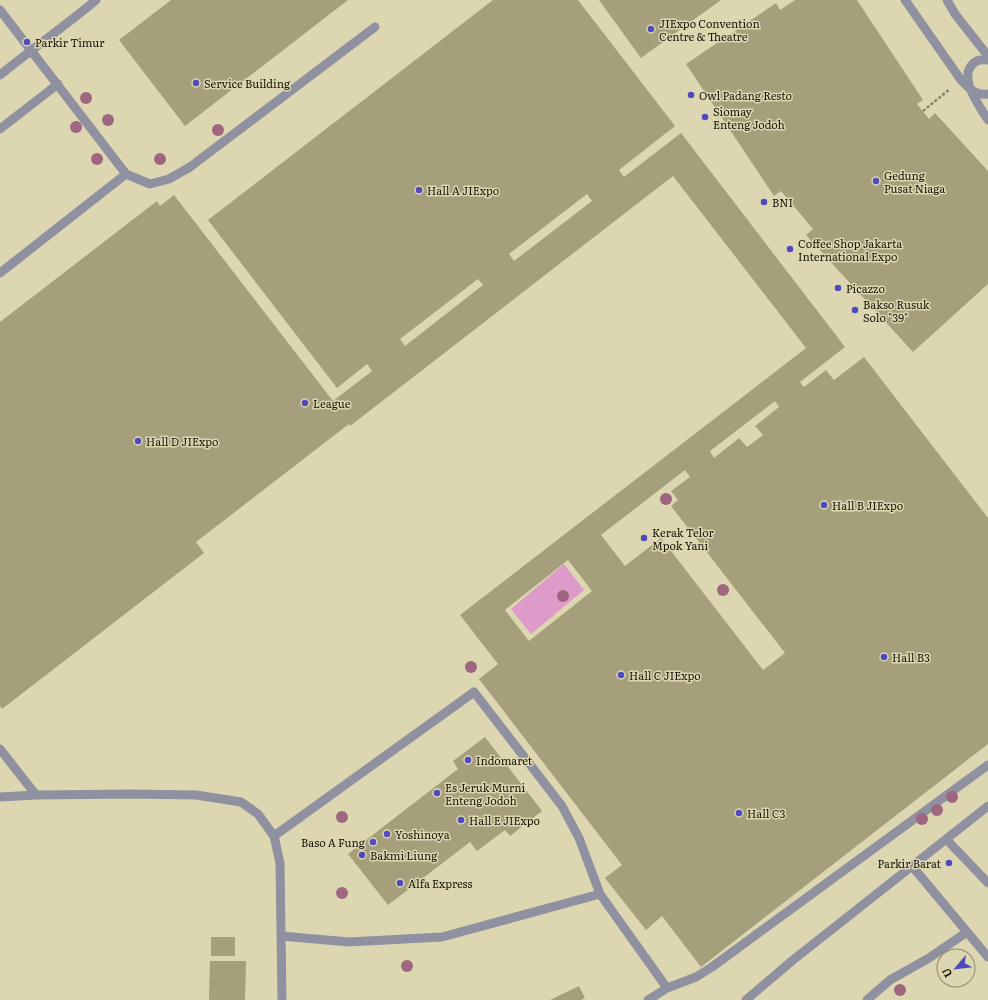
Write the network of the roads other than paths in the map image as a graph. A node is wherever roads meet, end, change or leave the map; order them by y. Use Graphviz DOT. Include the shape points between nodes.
graph roads {
  1 [pos="96,0"];
  2 [pos="905,0"];
  3 [pos="947,0"];
  4 [pos="0,10"];
  5 [pos="375,27"];
  6 [pos="31,50"];
  7 [pos="988,56"];
  8 [pos="988,60"];
  9 [pos="0,75"];
  10 [pos="58,84"];
  11 [pos="971,90"];
  12 [pos="988,94"];
  13 [pos="988,120"];
  14 [pos="0,129"];
  15 [pos="126,174"];
  16 [pos="0,273"];
  17 [pos="0,749"];
  18 [pos="988,764"];
  19 [pos="36,795"];
  20 [pos="0,797"];
  21 [pos="988,806"];
  22 [pos="274,836"];
  23 [pos="946,839"];
  24 [pos="912,866"];
  25 [pos="988,883"];
  26 [pos="600,894"];
  27 [pos="967,932"];
  28 [pos="281,936"];
  29 [pos="988,957"];
  30 [pos="667,988"];
  31 [pos="282,1000"];
  32 [pos="648,1000"];
  33 [pos="746,1000"];
  34 [pos="867,1000"];
  1 -- 6 [label="lane"];
  2 -- 11 [label="lane" via="961,80"];
  3 -- 7 [label="lane"];
  4 -- 6 [label="lane"];
  5 -- 15 [label="lane" via="190,167 169,179 150,184"];
  6 -- 9 [label="lane"];
  6 -- 10 [label="lane"];
  8 -- 11 [label="lane" via="977,61 969,69 968,81"];
  10 -- 14 [label="lane"];
  10 -- 15 [label="lane"];
  11 -- 12 [label="lane" via="979,94"];
  11 -- 13 [label="lane"];
  15 -- 16 [label="lane"];
  17 -- 19 [label="lane"];
  18 -- 30 [label="lane" via="712,967 696,977"];
  19 -- 20 [label="lane"];
  19 -- 22 [label="lane" via="196,795 241,802 258,814"];
  21 -- 23 [label="lane"];
  22 -- 26 [label="lane" via="474,692 562,806 579,838"];
  22 -- 28 [label="lane" via="280,863"];
  23 -- 24 [label="lane"];
  23 -- 25 [label="lane"];
  24 -- 27 [label="lane"];
  24 -- 33 [label="lane"];
  26 -- 28 [label="lane" via="442,937 349,942"];
  26 -- 30 [label="lane"];
  27 -- 29 [label="lane"];
  27 -- 34 [label="lane" via="890,980"];
  28 -- 31 [label="lane"];
  30 -- 32 [label="lane"];
}
